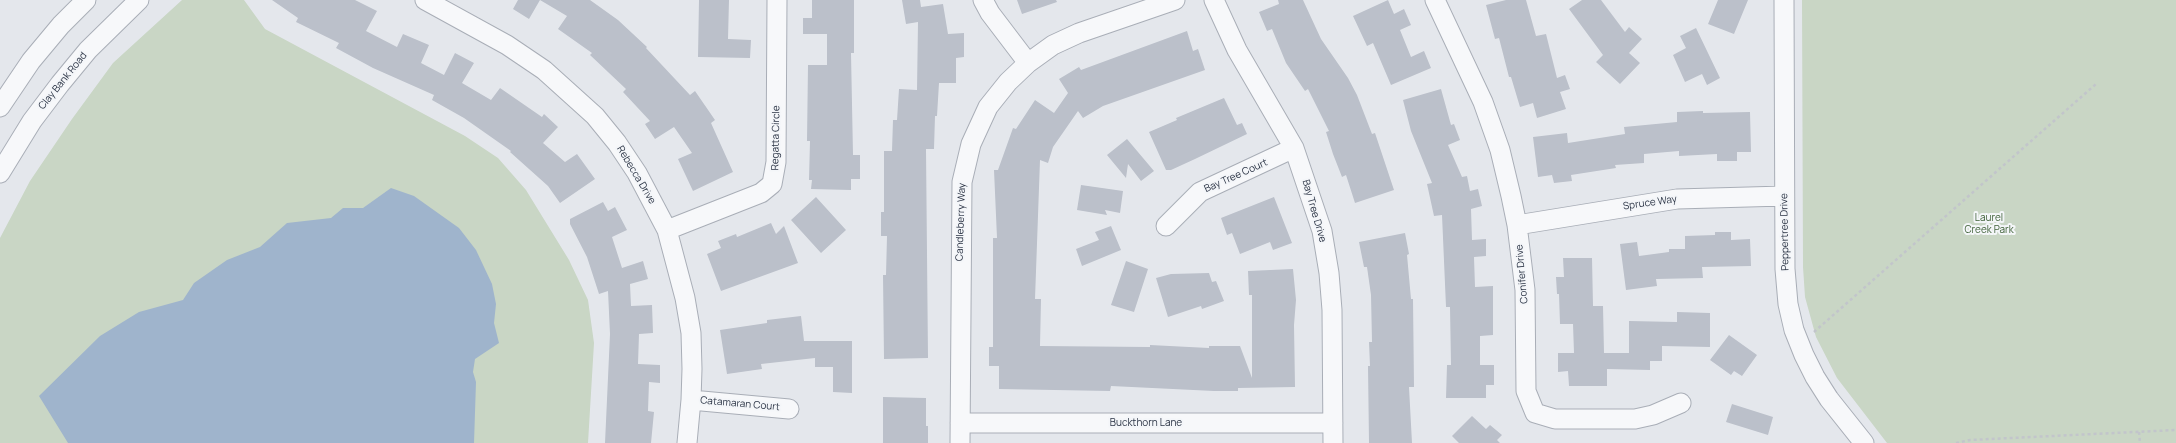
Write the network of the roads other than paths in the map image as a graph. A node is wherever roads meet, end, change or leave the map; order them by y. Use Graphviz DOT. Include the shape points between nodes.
graph roads {
  1 [pos="86,0"];
  2 [pos="139,0"];
  3 [pos="425,0"];
  4 [pos="777,0"];
  5 [pos="983,0"];
  6 [pos="1175,0"];
  7 [pos="1214,0"];
  8 [pos="1435,0"];
  9 [pos="1784,0"];
  10 [pos="1028,63"];
  11 [pos="0,107"];
  12 [pos="1294,148"];
  13 [pos="0,173"];
  14 [pos="1784,196"];
  15 [pos="1517,225"];
  16 [pos="1166,226"];
  17 [pos="667,230"];
  18 [pos="691,400"];
  19 [pos="1680,403"];
  20 [pos="789,408"];
  21 [pos="960,423"];
  22 [pos="1333,423"];
  23 [pos="687,443"];
  24 [pos="960,443"];
  25 [pos="1333,443"];
  26 [pos="1864,443"];
  1 -- 11 [label="street" via="31,61"];
  2 -- 13 [label="street, Clay Bank Road" via="88,50 60,84 32,121"];
  3 -- 17 [label="street, Rebecca Drive" via="507,45 544,70 574,96 617,143 637,173"];
  4 -- 17 [label="street, Regatta Circle" via="776,162 772,184 761,193"];
  5 -- 10 [label="street"];
  6 -- 10 [label="street, Candleberry Way" via="1079,33 1053,45"];
  7 -- 12 [label="street, Bay Tree Drive" via="1237,50"];
  8 -- 15 [label="street, Conifer Drive" via="1482,102 1500,150"];
  9 -- 14 [label="street, Peppertree Drive"];
  10 -- 21 [label="street, Candleberry Way" via="1008,82 988,107 971,144 962,182"];
  12 -- 16 [label="street, Bay Tree Court" via="1200,192"];
  12 -- 22 [label="street, Bay Tree Drive" via="1322,231 1329,273 1332,310"];
  14 -- 15 [label="street, Spruce Way" via="1677,199"];
  14 -- 26 [label="street, Peppertree Drive" via="1785,268 1788,304 1794,330 1815,377"];
  15 -- 19 [label="street, Conifer Drive" via="1525,290 1526,391 1535,413 1555,419 1635,419"];
  17 -- 18 [label="street, Rebecca Drive" via="682,285 691,333"];
  18 -- 20 [label="street, Catamaran Court"];
  18 -- 23 [label="street, Rebecca Drive"];
  21 -- 22 [label="street, Buckthorn Lane"];
  21 -- 24 [label="street, Candleberry Way"];
  22 -- 25 [label="street, Bay Tree Drive"];
}
